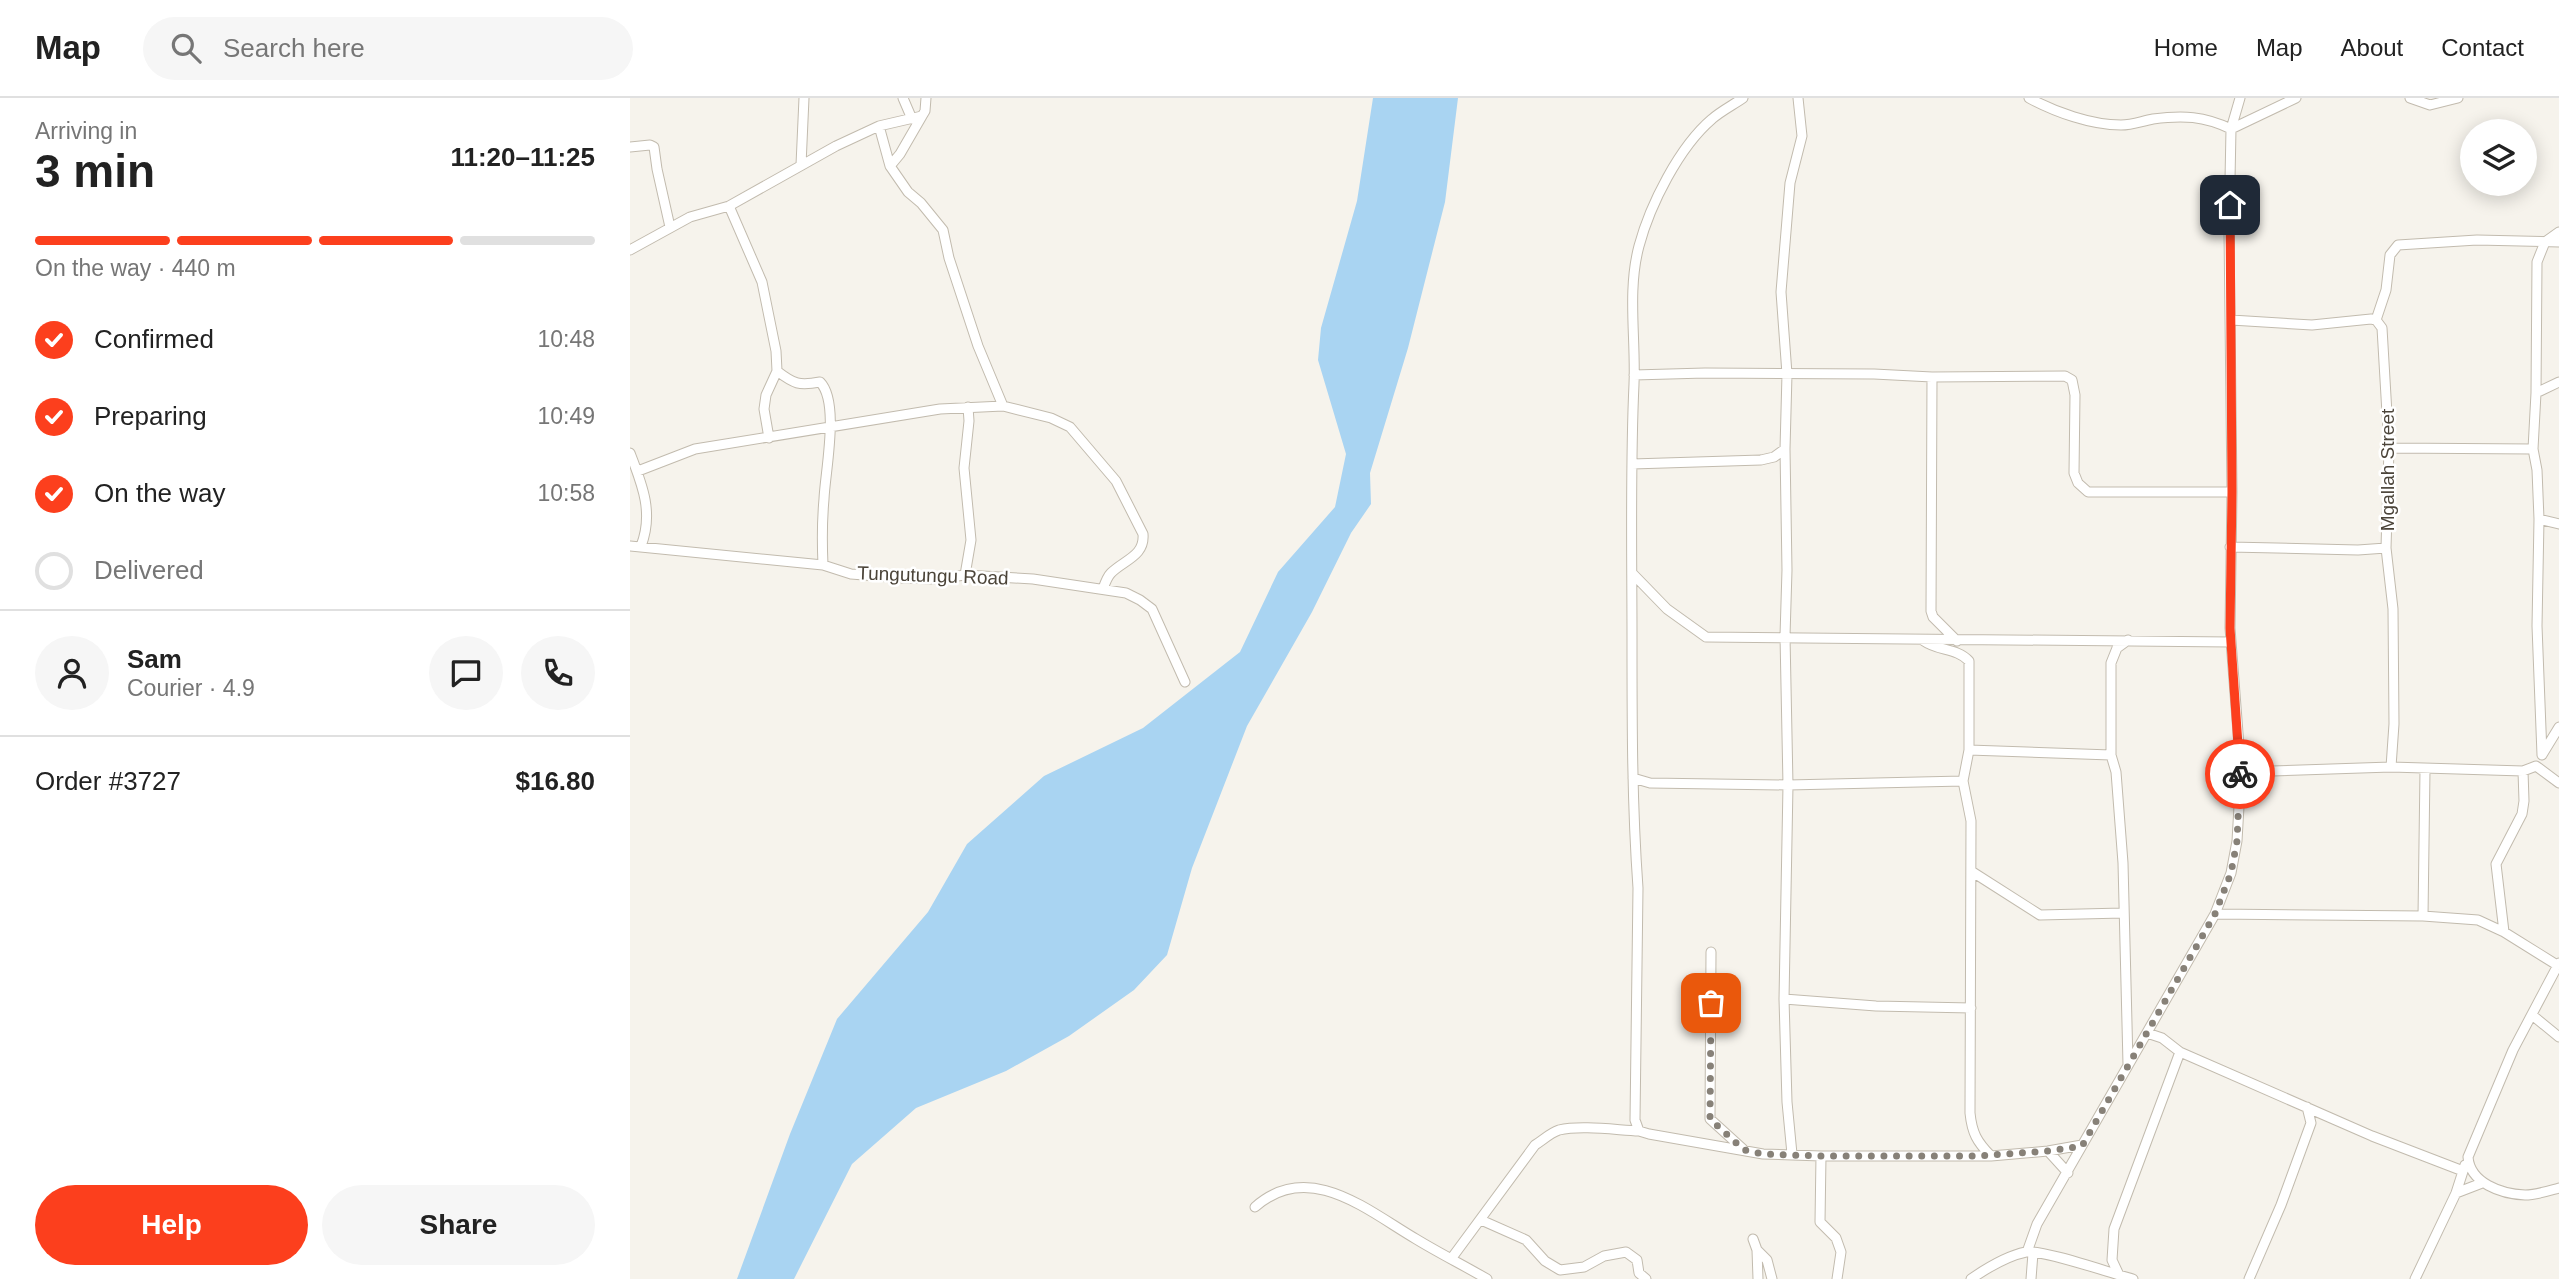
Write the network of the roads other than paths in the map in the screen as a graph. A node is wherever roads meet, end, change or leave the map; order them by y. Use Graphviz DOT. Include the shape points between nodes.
graph roads {
  1 [pos="804,98"];
  2 [pos="903,98"];
  3 [pos="926,98"];
  4 [pos="1743,98"];
  5 [pos="1798,98"];
  6 [pos="2029,98"];
  7 [pos="2240,98"];
  8 [pos="2296,98"];
  9 [pos="2410,98"];
  10 [pos="2458,98"];
  11 [pos="917,117"];
  12 [pos="879,126"];
  13 [pos="2231,129"];
  14 [pos="630,147"];
  15 [pos="801,165"];
  16 [pos="890,166"];
  17 [pos="729,206"];
  18 [pos="670,228"];
  19 [pos="2559,233"];
  20 [pos="2545,242"];
  21 [pos="2559,242"];
  22 [pos="630,250"];
  23 [pos="2231,320"];
  24 [pos="2376,320"];
  25 [pos="777,370"];
  26 [pos="1787,374"];
  27 [pos="1634,375"];
  28 [pos="1932,377"];
  29 [pos="2559,382"];
  30 [pos="2536,393"];
  31 [pos="1003,406"];
  32 [pos="968,407"];
  33 [pos="830,428"];
  34 [pos="769,438"];
  35 [pos="2389,448"];
  36 [pos="1785,449"];
  37 [pos="2533,449"];
  38 [pos="630,453"];
  39 [pos="1632,464"];
  40 [pos="638,471"];
  41 [pos="2232,492"];
  42 [pos="2539,519"];
  43 [pos="2559,524"];
  44 [pos="630,546"];
  45 [pos="641,546"];
  46 [pos="2230,547"];
  47 [pos="2386,548"];
  48 [pos="823,565"];
  49 [pos="1632,573"];
  50 [pos="965,575"];
  51 [pos="1103,589"];
  52 [pos="1785,636"];
  53 [pos="1922,640"];
  54 [pos="2128,640"];
  55 [pos="1957,641"];
  56 [pos="2230,642"];
  57 [pos="1185,682"];
  58 [pos="2559,727"];
  59 [pos="1969,750"];
  60 [pos="2111,755"];
  61 [pos="2542,755"];
  62 [pos="2536,766"];
  63 [pos="2391,767"];
  64 [pos="2425,770"];
  65 [pos="2523,771"];
  66 [pos="2241,772"];
  67 [pos="1633,778"];
  68 [pos="1963,781"];
  69 [pos="2559,783"];
  70 [pos="1788,785"];
  71 [pos="1971,871"];
  72 [pos="2123,913"];
  73 [pos="2215,914"];
  74 [pos="2423,916"];
  75 [pos="2504,932"];
  76 [pos="1711,952"];
  77 [pos="2558,964"];
  78 [pos="1784,999"];
  79 [pos="1971,1008"];
  80 [pos="2532,1015"];
  81 [pos="2147,1033"];
  82 [pos="2559,1037"];
  83 [pos="2180,1052"];
  84 [pos="2128,1064"];
  85 [pos="2306,1107"];
  86 [pos="2323,1114"];
  87 [pos="2311,1123"];
  88 [pos="1639,1131"];
  89 [pos="2082,1146"];
  90 [pos="1744,1150"];
  91 [pos="2048,1151"];
  92 [pos="1792,1154"];
  93 [pos="1821,1156"];
  94 [pos="1991,1156"];
  95 [pos="2468,1157"];
  96 [pos="2463,1171"];
  97 [pos="2068,1173"];
  98 [pos="2482,1183"];
  99 [pos="2559,1188"];
  100 [pos="2455,1193"];
  101 [pos="1255,1207"];
  102 [pos="1481,1220"];
  103 [pos="1753,1239"];
  104 [pos="1757,1250"];
  105 [pos="2030,1252"];
  106 [pos="1451,1259"];
  107 [pos="2090,1267"];
  108 [pos="2128,1278"];
  109 [pos="1487,1279"];
  110 [pos="1646,1279"];
  111 [pos="1758,1279"];
  112 [pos="1772,1279"];
  113 [pos="1837,1279"];
  114 [pos="1971,1279"];
  115 [pos="2031,1279"];
  116 [pos="2084,1279"];
  117 [pos="2249,1279"];
  118 [pos="2416,1279"];
  1 -- 15 [label="street"];
  2 -- 11 [label="street"];
  3 -- 11 [label="street" via="925,111"];
  4 -- 27 [label="street" via="1713,117 1696,136 1647,221 1636,258"];
  5 -- 26 [label="street" via="1802,136 1790,183 1781,292"];
  6 -- 13 [label="street" via="2069,116 2117,125 2207,118"];
  7 -- 13 [label="street"];
  8 -- 13 [label="street"];
  9 -- 10 [label="street" via="2430,105"];
  11 -- 12 [label="street"];
  11 -- 16 [label="street"];
  12 -- 15 [label="street"];
  12 -- 16 [label="street"];
  13 -- 23 [label="street"];
  14 -- 18 [label="street" via="654,147"];
  15 -- 17 [label="street"];
  16 -- 31 [label="street" via="943,230 978,346"];
  17 -- 18 [label="street"];
  17 -- 25 [label="street" via="762,282"];
  18 -- 22 [label="street"];
  19 -- 20 [label="street"];
  20 -- 21 [label="street"];
  20 -- 24 [label="street" via="2398,245 2390,255"];
  20 -- 30 [label="street" via="2537,262"];
  23 -- 24 [label="street" via="2312,325"];
  23 -- 41 [label="street"];
  24 -- 35 [label="street, Mgallah Street" via="2384,335"];
  25 -- 33 [label="street" via="798,384 823,385"];
  25 -- 34 [label="street" via="764,409"];
  26 -- 27 [label="street"];
  26 -- 28 [label="street"];
  26 -- 36 [label="street"];
  27 -- 39 [label="street"];
  28 -- 41 [label="street" via="2070,377 2075,395 2074,473 2088,492"];
  28 -- 55 [label="street" via="1931,611"];
  29 -- 30 [label="street"];
  30 -- 37 [label="street"];
  31 -- 32 [label="street"];
  31 -- 51 [label="street" via="1070,427 1116,481 1143,534 1142,547 1111,573"];
  32 -- 33 [label="street"];
  32 -- 50 [label="street" via="964,468 971,540"];
  33 -- 34 [label="street"];
  33 -- 48 [label="street"];
  34 -- 40 [label="street" via="695,449"];
  35 -- 37 [label="street"];
  35 -- 47 [label="street, Mgallah Street"];
  36 -- 39 [label="street" via="1761,460"];
  36 -- 52 [label="street"];
  37 -- 42 [label="street"];
  38 -- 40 [label="street"];
  39 -- 49 [label="street"];
  40 -- 45 [label="street" via="647,509"];
  41 -- 46 [label="street"];
  42 -- 43 [label="street"];
  42 -- 61 [label="street"];
  44 -- 45 [label="street, Tungutungu Road"];
  45 -- 48 [label="street, Tungutungu Road"];
  46 -- 47 [label="street"];
  46 -- 56 [label="street"];
  47 -- 63 [label="street, Mgallah Street" via="2393,609"];
  48 -- 50 [label="street, Tungutungu Road" via="851,574 902,578"];
  49 -- 52 [label="street" via="1667,609 1706,637"];
  49 -- 67 [label="street"];
  50 -- 51 [label="street, Tungutungu Road"];
  51 -- 57 [label="street, Tungutungu Road" via="1126,593 1152,610"];
  52 -- 53 [label="street"];
  52 -- 70 [label="street"];
  53 -- 55 [label="street"];
  53 -- 59 [label="street" via="1963,654 1969,661"];
  54 -- 55 [label="street"];
  54 -- 56 [label="street"];
  54 -- 60 [label="street" via="2111,659"];
  56 -- 66 [label="street"];
  58 -- 61 [label="street"];
  59 -- 60 [label="street"];
  59 -- 68 [label="street"];
  60 -- 72 [label="street" via="2123,863"];
  61 -- 62 [label="street"];
  62 -- 65 [label="street"];
  62 -- 69 [label="street"];
  63 -- 64 [label="street"];
  63 -- 66 [label="street"];
  64 -- 65 [label="street"];
  64 -- 74 [label="street"];
  65 -- 75 [label="street" via="2522,814 2496,864"];
  66 -- 73 [label="street" via="2237,841"];
  67 -- 70 [label="street" via="1650,783"];
  67 -- 88 [label="street" via="1638,888 1634,1090"];
  68 -- 70 [label="street"];
  68 -- 71 [label="street"];
  70 -- 78 [label="street"];
  71 -- 72 [label="street" via="2040,915"];
  71 -- 79 [label="street"];
  72 -- 84 [label="street"];
  73 -- 74 [label="street"];
  73 -- 81 [label="street"];
  74 -- 75 [label="street" via="2478,920"];
  75 -- 77 [label="street"];
  76 -- 90 [label="street" via="1710,1119"];
  77 -- 80 [label="street"];
  78 -- 79 [label="street"];
  78 -- 92 [label="street"];
  79 -- 94 [label="street" via="1972,1131"];
  80 -- 82 [label="street"];
  80 -- 95 [label="street" via="2497,1084"];
  81 -- 83 [label="street"];
  81 -- 84 [label="street"];
  83 -- 85 [label="street"];
  83 -- 108 [label="street" via="2114,1229 2112,1260"];
  84 -- 89 [label="street"];
  85 -- 86 [label="street"];
  85 -- 87 [label="street"];
  86 -- 87 [label="street"];
  86 -- 96 [label="street"];
  87 -- 117 [label="street"];
  88 -- 90 [label="street"];
  88 -- 102 [label="street" via="1575,1129 1548,1135"];
  89 -- 91 [label="street"];
  89 -- 97 [label="street"];
  90 -- 92 [label="street"];
  91 -- 94 [label="street"];
  91 -- 97 [label="street"];
  92 -- 93 [label="street"];
  93 -- 94 [label="street"];
  93 -- 113 [label="street" via="1820,1222 1836,1238 1841,1252"];
  95 -- 96 [label="street"];
  95 -- 98 [label="street"];
  96 -- 100 [label="street"];
  97 -- 105 [label="street" via="2037,1224"];
  98 -- 99 [label="street" via="2524,1195"];
  98 -- 100 [label="street"];
  100 -- 118 [label="street"];
  101 -- 106 [label="street" via="1267,1197 1296,1187 1342,1195"];
  102 -- 106 [label="street"];
  102 -- 110 [label="street" via="1526,1240 1560,1270 1626,1252 1637,1260 1639,1273"];
  103 -- 104 [label="street"];
  104 -- 111 [label="street"];
  104 -- 112 [label="street" via="1767,1260"];
  105 -- 107 [label="street"];
  105 -- 114 [label="street"];
  105 -- 115 [label="street"];
  106 -- 109 [label="street"];
  107 -- 108 [label="street"];
  107 -- 116 [label="street"];
}
